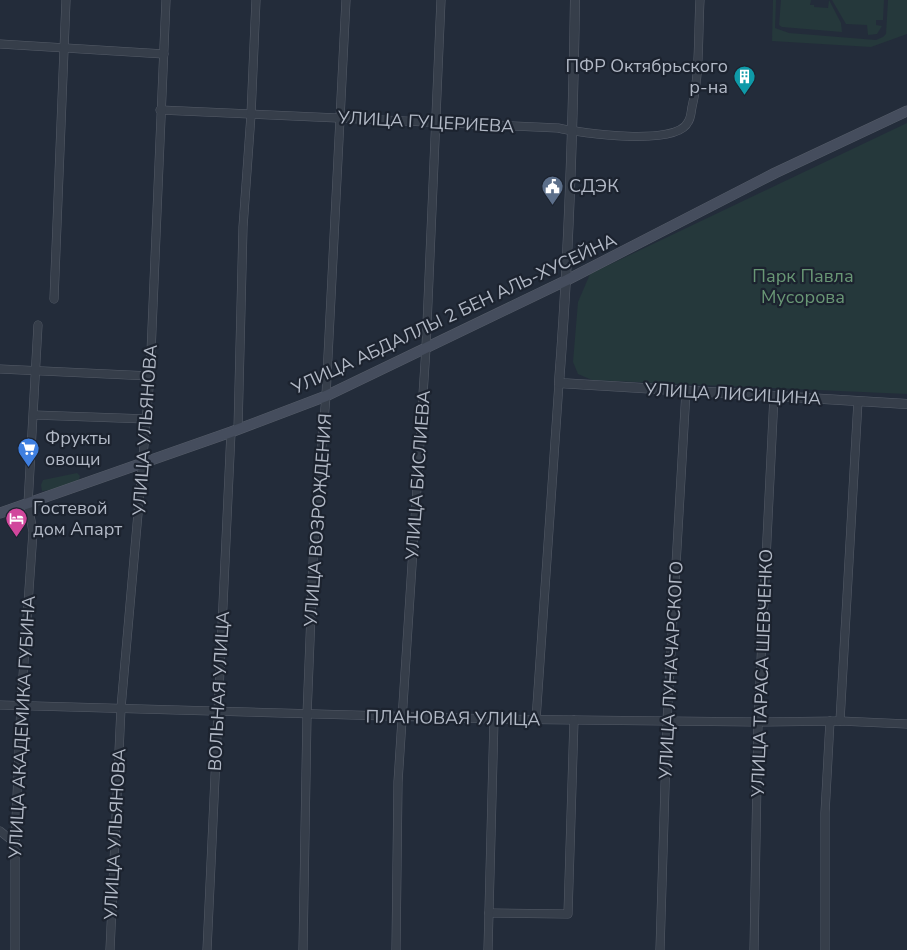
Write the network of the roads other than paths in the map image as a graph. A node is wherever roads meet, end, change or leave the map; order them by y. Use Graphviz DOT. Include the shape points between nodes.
graph roads {
  1 [pos="66,0"];
  2 [pos="166,0"];
  3 [pos="256,0"];
  4 [pos="346,0"];
  5 [pos="441,0"];
  6 [pos="575,0"];
  7 [pos="700,0"];
  8 [pos="0,44"];
  9 [pos="64,49"];
  10 [pos="164,54"];
  11 [pos="160,110"];
  12 [pos="907,111"];
  13 [pos="251,115"];
  14 [pos="339,117"];
  15 [pos="436,123"];
  16 [pos="573,131"];
  17 [pos="567,280"];
  18 [pos="54,299"];
  19 [pos="38,325"];
  20 [pos="426,348"];
  21 [pos="0,369"];
  22 [pos="36,371"];
  23 [pos="150,376"];
  24 [pos="559,383"];
  25 [pos="686,391"];
  26 [pos="326,396"];
  27 [pos="774,396"];
  28 [pos="858,401"];
  29 [pos="907,404"];
  30 [pos="34,415"];
  31 [pos="147,419"];
  32 [pos="234,431"];
  33 [pos="143,463"];
  34 [pos="28,504"];
  35 [pos="0,513"];
  36 [pos="0,705"];
  37 [pos="21,705"];
  38 [pos="121,708"];
  39 [pos="218,712"];
  40 [pos="307,715"];
  41 [pos="403,717"];
  42 [pos="494,719"];
  43 [pos="536,720"];
  44 [pos="574,720"];
  45 [pos="667,721"];
  46 [pos="830,721"];
  47 [pos="840,721"];
  48 [pos="758,722"];
  49 [pos="907,724"];
  50 [pos="0,830"];
  51 [pos="15,843"];
  52 [pos="489,913"];
  53 [pos="15,950"];
  54 [pos="110,950"];
  55 [pos="207,950"];
  56 [pos="303,950"];
  57 [pos="396,950"];
  58 [pos="488,950"];
  59 [pos="660,950"];
  60 [pos="754,950"];
  61 [pos="825,950"];
  1 -- 9 [label="street"];
  2 -- 10 [label="street, УЛИЦА УЛЬЯНОВА"];
  3 -- 13 [label="street, ВОЛЬНАЯ УЛИЦА"];
  4 -- 14 [label="street, УЛИЦА ВОЗРОЖДЕНИЯ"];
  5 -- 15 [label="street, УЛИЦА БИСЛИЕВА"];
  6 -- 16 [label="street"];
  7 -- 16 [label="street, УЛИЦА ГУЦЕРИЕВА" via="696,88 688,124 669,134 646,136"];
  8 -- 9 [label="street"];
  9 -- 10 [label="street"];
  9 -- 18 [label="street"];
  10 -- 11 [label="street, УЛИЦА УЛЬЯНОВА"];
  11 -- 13 [label="street, УЛИЦА ГУЦЕРИЕВА"];
  11 -- 23 [label="street, УЛИЦА УЛЬЯНОВА"];
  12 -- 17 [label="main road, УЛИЦА АБДАЛЛЫ 2 БЕН АЛЬ-ХУСЕЙНА" via="775,173"];
  13 -- 14 [label="street, УЛИЦА ГУЦЕРИЕВА"];
  13 -- 32 [label="street, ВОЛЬНАЯ УЛИЦА"];
  14 -- 15 [label="street, УЛИЦА ГУЦЕРИЕВА"];
  14 -- 26 [label="street, УЛИЦА ВОЗРОЖДЕНИЯ"];
  15 -- 16 [label="street, УЛИЦА ГУЦЕРИЕВА"];
  15 -- 20 [label="street, УЛИЦА БИСЛИЕВА"];
  16 -- 17 [label="street"];
  17 -- 20 [label="main road, УЛИЦА АБДАЛЛЫ 2 БЕН АЛЬ-ХУСЕЙНА"];
  17 -- 24 [label="street"];
  19 -- 22 [label="street, УЛИЦА АКАДЕМИКА ГУБИНА"];
  20 -- 26 [label="main road, УЛИЦА АБДАЛЛЫ 2 БЕН АЛЬ-ХУСЕЙНА"];
  20 -- 41 [label="street, УЛИЦА БИСЛИЕВА"];
  21 -- 22 [label="street"];
  22 -- 23 [label="street"];
  22 -- 30 [label="street, УЛИЦА АКАДЕМИКА ГУБИНА"];
  23 -- 31 [label="street, УЛИЦА УЛЬЯНОВА"];
  24 -- 25 [label="street, УЛИЦА ЛИСИЦИНА"];
  24 -- 43 [label="street"];
  25 -- 27 [label="street, УЛИЦА ЛИСИЦИНА"];
  25 -- 45 [label="street, УЛИЦА ЛУНАЧАРСКОГО"];
  26 -- 32 [label="main road, УЛИЦА АБДАЛЛЫ 2 БЕН АЛЬ-ХУСЕЙНА"];
  26 -- 40 [label="street, УЛИЦА ВОЗРОЖДЕНИЯ" via="314,539"];
  27 -- 28 [label="street, УЛИЦА ЛИСИЦИНА"];
  27 -- 48 [label="street, УЛИЦА ТАРАСА ШЕВЧЕНКО"];
  28 -- 29 [label="street, УЛИЦА ЛИСИЦИНА"];
  28 -- 47 [label="street"];
  30 -- 31 [label="street"];
  30 -- 34 [label="street, УЛИЦА АКАДЕМИКА ГУБИНА"];
  31 -- 33 [label="street, УЛИЦА УЛЬЯНОВА"];
  32 -- 33 [label="main road, УЛИЦА АБДАЛЛЫ 2 БЕН АЛЬ-ХУСЕЙНА"];
  32 -- 39 [label="street, ВОЛЬНАЯ УЛИЦА"];
  33 -- 34 [label="main road, УЛИЦА АБДАЛЛЫ 2 БЕН АЛЬ-ХУСЕЙНА"];
  33 -- 38 [label="street, УЛИЦА УЛЬЯНОВА"];
  34 -- 35 [label="main road, УЛИЦА АБДАЛЛЫ 2 БЕН АЛЬ-ХУСЕЙНА"];
  34 -- 37 [label="street, УЛИЦА АКАДЕМИКА ГУБИНА" via="33,532"];
  36 -- 37 [label="street, ПЛАНОВАЯ УЛИЦА"];
  37 -- 38 [label="street, ПЛАНОВАЯ УЛИЦА"];
  37 -- 51 [label="street, УЛИЦА АКАДЕМИКА ГУБИНА"];
  38 -- 39 [label="street, ПЛАНОВАЯ УЛИЦА"];
  38 -- 54 [label="street, УЛИЦА УЛЬЯНОВА"];
  39 -- 40 [label="street, ПЛАНОВАЯ УЛИЦА"];
  39 -- 55 [label="street, ВОЛЬНАЯ УЛИЦА"];
  40 -- 41 [label="street, ПЛАНОВАЯ УЛИЦА"];
  40 -- 56 [label="street, УЛИЦА ВОЗРОЖДЕНИЯ"];
  41 -- 42 [label="street, ПЛАНОВАЯ УЛИЦА"];
  41 -- 57 [label="street, УЛИЦА БИСЛИЕВА" via="398,782"];
  42 -- 43 [label="street, ПЛАНОВАЯ УЛИЦА"];
  42 -- 52 [label="street"];
  43 -- 44 [label="street, ПЛАНОВАЯ УЛИЦА"];
  44 -- 45 [label="street, ПЛАНОВАЯ УЛИЦА"];
  44 -- 52 [label="street" via="568,914"];
  45 -- 48 [label="street, ПЛАНОВАЯ УЛИЦА"];
  45 -- 59 [label="street, УЛИЦА ЛУНАЧАРСКОГО"];
  46 -- 47 [label="street, ПЛАНОВАЯ УЛИЦА"];
  46 -- 48 [label="street, ПЛАНОВАЯ УЛИЦА"];
  46 -- 61 [label="street" via="825,813"];
  47 -- 49 [label="street, ПЛАНОВАЯ УЛИЦА"];
  48 -- 60 [label="street, УЛИЦА ТАРАСА ШЕВЧЕНКО"];
  50 -- 51 [label="street"];
  51 -- 53 [label="street, УЛИЦА АКАДЕМИКА ГУБИНА"];
  52 -- 58 [label="street"];
}
